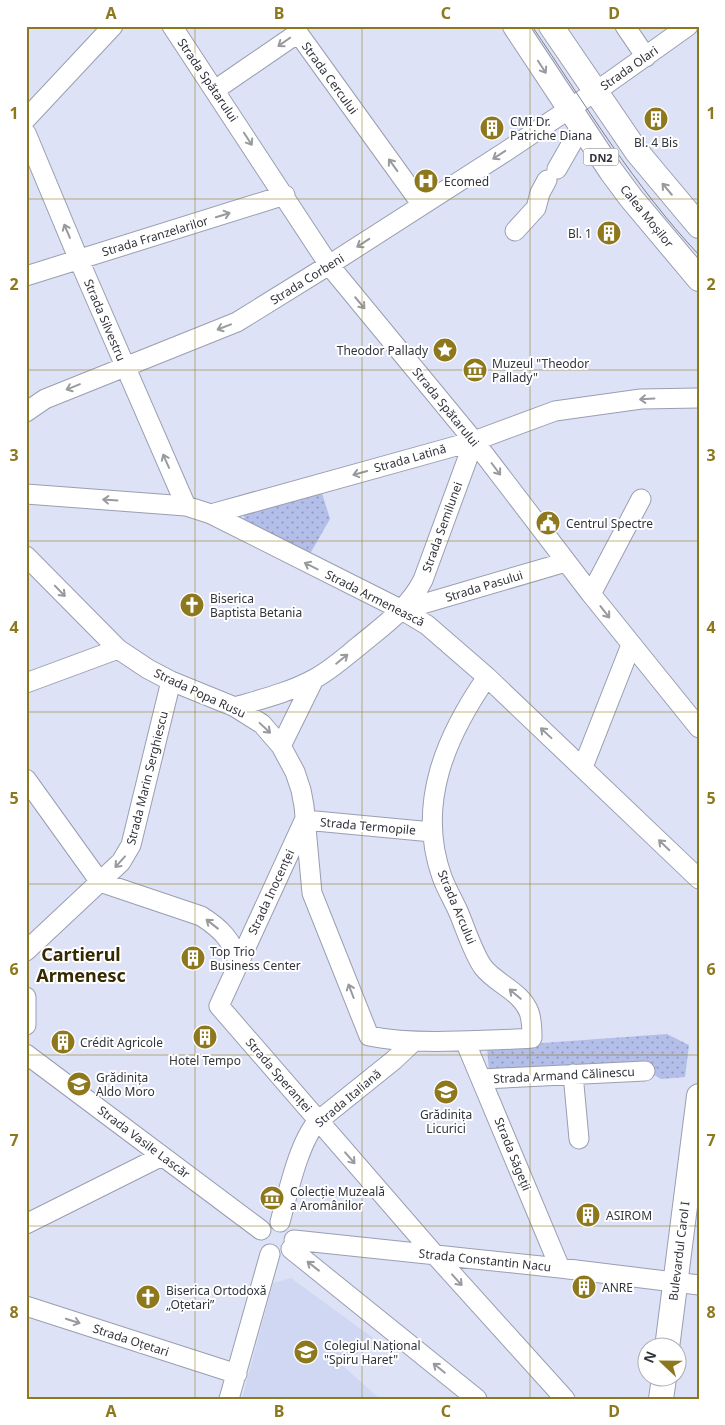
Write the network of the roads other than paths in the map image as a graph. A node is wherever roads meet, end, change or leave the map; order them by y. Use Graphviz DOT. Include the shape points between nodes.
graph roads {
  1 [pos="114,26"];
  2 [pos="172,26"];
  3 [pos="515,26"];
  4 [pos="551,26"];
  5 [pos="625,26"];
  6 [pos="688,26"];
  7 [pos="646,57"];
  8 [pos="215,90"];
  9 [pos="596,92"];
  10 [pos="28,113"];
  11 [pos="575,118"];
  12 [pos="26,133"];
  13 [pos="284,195"];
  14 [pos="422,205"];
  15 [pos="699,226"];
  16 [pos="515,231"];
  17 [pos="79,260"];
  18 [pos="329,265"];
  19 [pos="26,276"];
  20 [pos="699,279"];
  21 [pos="125,366"];
  22 [pos="699,398"];
  23 [pos="26,412"];
  24 [pos="474,441"];
  25 [pos="26,494"];
  26 [pos="641,499"];
  27 [pos="186,506"];
  28 [pos="211,514"];
  29 [pos="26,556"];
  30 [pos="566,562"];
  31 [pos="591,594"];
  32 [pos="402,610"];
  33 [pos="631,645"];
  34 [pos="118,649"];
  35 [pos="487,677"];
  36 [pos="314,679"];
  37 [pos="172,681"];
  38 [pos="26,683"];
  39 [pos="235,707"];
  40 [pos="699,728"];
  41 [pos="281,746"];
  42 [pos="583,768"];
  43 [pos="26,778"];
  44 [pos="305,820"];
  45 [pos="432,832"];
  46 [pos="699,878"];
  47 [pos="100,882"];
  48 [pos="275,885"];
  49 [pos="312,892"];
  50 [pos="26,951"];
  51 [pos="238,964"];
  52 [pos="27,997"];
  53 [pos="26,1025"];
  54 [pos="465,1041"];
  55 [pos="413,1042"];
  56 [pos="26,1054"];
  57 [pos="646,1071"];
  58 [pos="573,1074"];
  59 [pos="482,1079"];
  60 [pos="699,1096"];
  61 [pos="698,1100"];
  62 [pos="318,1121"];
  63 [pos="579,1139"];
  64 [pos="162,1156"];
  65 [pos="280,1222"];
  66 [pos="26,1224"];
  67 [pos="261,1230"];
  68 [pos="292,1244"];
  69 [pos="270,1254"];
  70 [pos="435,1255"];
  71 [pos="560,1268"];
  72 [pos="675,1282"];
  73 [pos="699,1285"];
  74 [pos="26,1306"];
  75 [pos="668,1338"];
  76 [pos="236,1374"];
  77 [pos="229,1399"];
  78 [pos="477,1399"];
  79 [pos="566,1399"];
  1 -- 10 [label="street"];
  2 -- 8 [label="street, Strada Spătarului"];
  3 -- 11 [label="main road, Calea Moșilor / DN2, one-way"];
  4 -- 9 [label="main road, DN2"];
  5 -- 7 [label="street"];
  6 -- 7 [label="street, Strada Olari"];
  7 -- 9 [label="street, Strada Olari"];
  8 -- 13 [label="street, Strada Spătarului, one-way"];
  14 -- 8 [label="street, Strada Cercului, one-way" via="298,32"];
  9 -- 11 [label="street, Strada Olari"];
  15 -- 9 [label="main road, DN2, one-way" via="637,152"];
  11 -- 14 [label="street, Strada Corbeni, one-way"];
  11 -- 16 [label="street" via="536,208"];
  11 -- 20 [label="main road, Calea Moșilor / DN2" via="631,198"];
  17 -- 12 [label="street, Strada Silvestru, one-way"];
  17 -- 13 [label="street, Strada Franzelarilor, one-way"];
  13 -- 18 [label="street, Strada Spătarului"];
  14 -- 18 [label="street, Strada Corbeni, one-way"];
  17 -- 19 [label="street, Strada Franzelarilor"];
  17 -- 21 [label="street, Strada Silvestru"];
  18 -- 21 [label="street, Strada Corbeni, one-way" via="237,322"];
  18 -- 24 [label="street, Strada Spătarului, one-way"];
  21 -- 23 [label="street, Strada Corbeni, one-way" via="45,399"];
  27 -- 21 [label="street, Strada Silvestru, one-way"];
  22 -- 24 [label="street, Strada Latină, one-way" via="641,399 556,411"];
  24 -- 28 [label="street, Strada Latină, one-way"];
  24 -- 30 [label="street, Strada Spătarului, one-way"];
  24 -- 32 [label="street, Strada Semilunei" via="423,580"];
  27 -- 25 [label="street, Strada Armenească, one-way"];
  26 -- 31 [label="street"];
  27 -- 28 [label="street, Strada Armenească"];
  32 -- 28 [label="street, Strada Armenească, one-way"];
  29 -- 34 [label="street, Strada Popa Rusu, one-way"];
  30 -- 31 [label="street, Strada Spătarului"];
  30 -- 32 [label="street, Strada Pasului"];
  31 -- 33 [label="street, Strada Spătarului, one-way"];
  32 -- 35 [label="street, Strada Armenească" via="427,625"];
  36 -- 32 [label="street, one-way"];
  33 -- 40 [label="street, Strada Spătarului"];
  33 -- 42 [label="street"];
  34 -- 37 [label="street, Strada Popa Rusu"];
  34 -- 38 [label="street"];
  42 -- 35 [label="street, Strada Armenească, one-way"];
  35 -- 45 [label="street, Strada Arcului" via="448,744 433,804"];
  36 -- 39 [label="street" via="280,694"];
  36 -- 41 [label="street"];
  37 -- 39 [label="street, Strada Popa Rusu"];
  37 -- 47 [label="street, Strada Marin Serghiescu, one-way" via="131,845 122,862"];
  39 -- 41 [label="street, Strada Popa Rusu, one-way" via="262,724"];
  41 -- 44 [label="street, Strada Popa Rusu" via="301,790"];
  46 -- 42 [label="street, Strada Armenească, one-way"];
  43 -- 47 [label="street"];
  44 -- 45 [label="street, Strada Termopile"];
  44 -- 48 [label="street, Strada Inocenței"];
  44 -- 49 [label="street, Strada Popa Rusu"];
  54 -- 45 [label="street, Strada Arcului, one-way" via="532,1038 531,1018 522,1000 482,965 442,877"];
  47 -- 50 [label="street, Strada Marin Serghiescu"];
  51 -- 47 [label="street, one-way" via="234,947 214,924 202,916"];
  48 -- 49 [label="street" via="289,872 301,875"];
  48 -- 51 [label="street, Strada Inocenței"];
  55 -- 49 [label="street, Strada Popa Rusu, one-way" via="369,1036"];
  51 -- 62 [label="street, Strada Speranței" via="220,1006"];
  52 -- 53 [label="street"];
  54 -- 55 [label="street"];
  54 -- 59 [label="street, Strada Săgeții"];
  55 -- 62 [label="street, Strada Italiană"];
  56 -- 64 [label="street, Strada Vasile Lascăr"];
  57 -- 58 [label="street, Strada Armand Călinescu"];
  58 -- 59 [label="street, Strada Armand Călinescu"];
  58 -- 63 [label="street"];
  59 -- 71 [label="street, Strada Săgeții"];
  60 -- 61 [label="main road, Bulevardul Carol I"];
  61 -- 72 [label="main road, Bulevardul Carol I"];
  62 -- 65 [label="street, Strada Italiană" via="304,1144"];
  62 -- 70 [label="street, Strada Speranței, one-way"];
  64 -- 66 [label="street"];
  64 -- 67 [label="street, Strada Vasile Lascăr"];
  65 -- 67 [label="street" via="270,1222"];
  65 -- 68 [label="street" via="291,1229"];
  67 -- 69 [label="street" via="260,1241"];
  68 -- 69 [label="street" via="281,1255"];
  68 -- 70 [label="street, Strada Constantin Nacu"];
  78 -- 68 [label="street, one-way"];
  69 -- 76 [label="street"];
  70 -- 71 [label="street, Strada Constantin Nacu"];
  70 -- 79 [label="street, Strada Speranței, one-way"];
  71 -- 72 [label="street, Strada Constantin Nacu"];
  72 -- 73 [label="street, Strada Constantin Nacu"];
  72 -- 75 [label="main road, Bulevardul Carol I"];
  74 -- 76 [label="street, Strada Oțetari, one-way"];
  76 -- 77 [label="street"];
}
